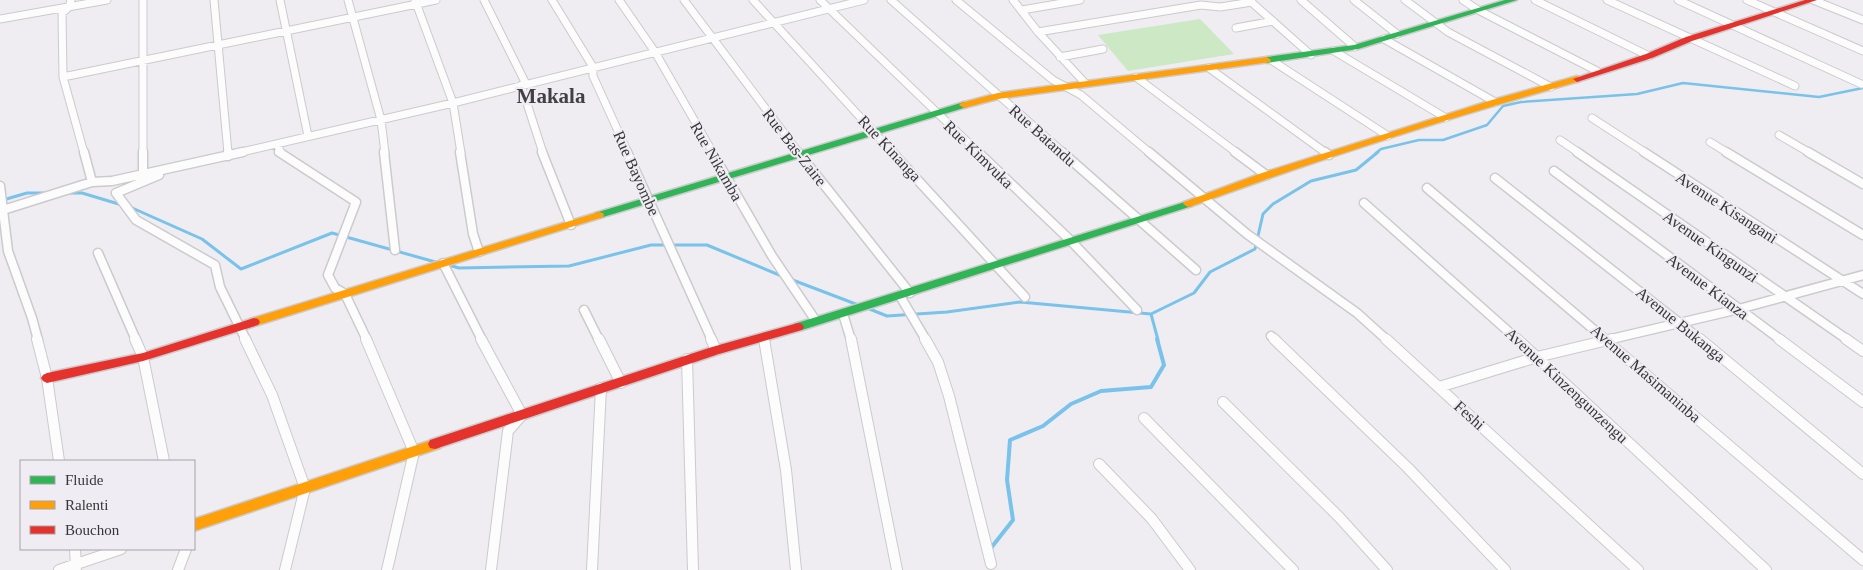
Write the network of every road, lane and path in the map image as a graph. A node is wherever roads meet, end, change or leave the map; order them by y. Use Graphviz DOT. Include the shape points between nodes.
graph roads {
  1 [pos="107,0"];
  2 [pos="143,0"];
  3 [pos="214,0"];
  4 [pos="280,0"];
  5 [pos="348,0"];
  6 [pos="436,0"];
  7 [pos="484,0"];
  8 [pos="552,0"];
  9 [pos="619,0"];
  10 [pos="684,0"];
  11 [pos="754,0"];
  12 [pos="820,0"];
  13 [pos="864,0"];
  14 [pos="891,0"];
  15 [pos="956,0"];
  16 [pos="1013,0"];
  17 [pos="1080,0"];
  18 [pos="1301,0"];
  19 [pos="1354,0"];
  20 [pos="1405,0"];
  21 [pos="1463,0"];
  22 [pos="1513,0"];
  23 [pos="1535,0"];
  24 [pos="1607,0"];
  25 [pos="1678,0"];
  26 [pos="1747,0"];
  27 [pos="1813,0"];
  28 [pos="1250,1"];
  29 [pos="415,2"];
  30 [pos="70,3"];
  31 [pos="829,9"];
  32 [pos="1022,10"];
  33 [pos="1478,10"];
  34 [pos="1775,12"];
  35 [pos="353,17"];
  36 [pos="0,19"];
  37 [pos="1863,20"];
  38 [pos="1273,21"];
  39 [pos="774,23"];
  40 [pos="1435,23"];
  41 [pos="1733,27"];
  42 [pos="1236,28"];
  43 [pos="286,30"];
  44 [pos="1038,32"];
  45 [pos="1398,34"];
  46 [pos="713,38"];
  47 [pos="1384,39"];
  48 [pos="1689,39"];
  49 [pos="217,45"];
  50 [pos="1355,47"];
  51 [pos="1103,49"];
  52 [pos="1334,51"];
  53 [pos="1863,51"];
  54 [pos="655,52"];
  55 [pos="1311,55"];
  56 [pos="1649,56"];
  57 [pos="1060,57"];
  58 [pos="142,60"];
  59 [pos="1271,60"];
  60 [pos="593,67"];
  61 [pos="1209,68"];
  62 [pos="1597,71"];
  63 [pos="63,77"];
  64 [pos="1136,77"];
  65 [pos="1085,83"];
  66 [pos="524,84"];
  67 [pos="1861,84"];
  68 [pos="1795,86"];
  69 [pos="1066,87"];
  70 [pos="1551,88"];
  71 [pos="998,96"];
  72 [pos="1495,102"];
  73 [pos="453,103"];
  74 [pos="935,112"];
  75 [pos="1446,118"];
  76 [pos="1592,118"];
  77 [pos="381,120"];
  78 [pos="875,132"];
  79 [pos="1779,135"];
  80 [pos="308,136"];
  81 [pos="1388,136"];
  82 [pos="1560,140"];
  83 [pos="1710,142"];
  84 [pos="277,144"];
  85 [pos="800,155"];
  86 [pos="1329,155"];
  87 [pos="228,156"];
  88 [pos="177,167"];
  89 [pos="1554,171"];
  90 [pos="143,174"];
  91 [pos="1266,175"];
  92 [pos="726,176"];
  93 [pos="1495,178"];
  94 [pos="92,182"];
  95 [pos="1863,184"];
  96 [pos="0,186"];
  97 [pos="1427,188"];
  98 [pos="649,199"];
  99 [pos="1205,199"];
  100 [pos="1364,204"];
  101 [pos="1,210"];
  102 [pos="1137,219"];
  103 [pos="571,225"];
  104 [pos="1863,235"];
  105 [pos="1070,240"];
  106 [pos="395,250"];
  107 [pos="8,251"];
  108 [pos="479,252"];
  109 [pos="98,253"];
  110 [pos="443,264"];
  111 [pos="996,264"];
  112 [pos="1196,270"];
  113 [pos="1863,275"];
  114 [pos="1842,281"];
  115 [pos="345,294"];
  116 [pos="905,294"];
  117 [pos="1863,294"];
  118 [pos="1025,297"];
  119 [pos="1784,297"];
  120 [pos="1739,309"];
  121 [pos="584,310"];
  122 [pos="1136,310"];
  123 [pos="843,314"];
  124 [pos="816,322"];
  125 [pos="1680,323"];
  126 [pos="240,328"];
  127 [pos="1271,336"];
  128 [pos="764,337"];
  129 [pos="1608,341"];
  130 [pos="716,350"];
  131 [pos="1863,350"];
  132 [pos="144,357"];
  133 [pos="1538,357"];
  134 [pos="686,360"];
  135 [pos="47,378"];
  136 [pos="620,382"];
  137 [pos="1439,387"];
  138 [pos="601,388"];
  139 [pos="1223,402"];
  140 [pos="1863,402"];
  141 [pos="522,414"];
  142 [pos="1144,418"];
  143 [pos="414,452"];
  144 [pos="59,460"];
  145 [pos="164,460"];
  146 [pos="1099,464"];
  147 [pos="1863,474"];
  148 [pos="305,488"];
  149 [pos="195,525"];
  150 [pos="75,550"];
  151 [pos="118,550"];
  152 [pos="186,550"];
  153 [pos="1863,560"];
  154 [pos="991,564"];
  155 [pos="76,567"];
  156 [pos="59,570"];
  157 [pos="178,570"];
  158 [pos="285,570"];
  159 [pos="387,570"];
  160 [pos="491,570"];
  161 [pos="592,570"];
  162 [pos="693,570"];
  163 [pos="796,570"];
  164 [pos="897,570"];
  165 [pos="1190,570"];
  166 [pos="1293,570"];
  167 [pos="1387,570"];
  168 [pos="1505,570"];
  169 [pos="1638,570"];
  170 [pos="1766,570"];
  1 -- 30 [label="street"];
  2 -- 58 [label="street"];
  3 -- 49 [label="street"];
  4 -- 43 [label="street"];
  5 -- 35 [label="street"];
  6 -- 29 [label="street"];
  7 -- 66 [label="street"];
  8 -- 60 [label="street, Rue Bayombe"];
  9 -- 54 [label="street, Rue Nikamba"];
  10 -- 46 [label="street, Rue Bas-Zaire"];
  11 -- 39 [label="street, Rue Kinanga"];
  12 -- 31 [label="street, Rue Kimvuka"];
  13 -- 31 [label="street"];
  14 -- 71 [label="street, Rue Batandu"];
  15 -- 69 [label="street, Feshi" via="1053,80"];
  16 -- 32 [label="street"];
  17 -- 32 [label="street"];
  18 -- 50 [label="street"];
  19 -- 45 [label="street"];
  20 -- 40 [label="street"];
  21 -- 33 [label="street"];
  22 -- 33 [label="street"];
  23 -- 56 [label="street"];
  24 -- 48 [label="street"];
  25 -- 41 [label="street"];
  26 -- 34 [label="street"];
  27 -- 34 [label="street"];
  27 -- 37 [label="street"];
  28 -- 38 [label="street"];
  28 -- 44 [label="street" via="1220,7 1202,5"];
  29 -- 35 [label="street"];
  29 -- 73 [label="street"];
  30 -- 36 [label="street"];
  30 -- 63 [label="street" via="62,13"];
  31 -- 39 [label="street"];
  31 -- 74 [label="street, Rue Kimvuka"];
  32 -- 44 [label="street"];
  33 -- 40 [label="street"];
  33 -- 62 [label="street"];
  34 -- 41 [label="street"];
  34 -- 53 [label="street"];
  35 -- 43 [label="street"];
  35 -- 77 [label="street"];
  38 -- 42 [label="street"];
  38 -- 55 [label="street"];
  39 -- 46 [label="street"];
  39 -- 78 [label="street, Rue Kinanga"];
  40 -- 45 [label="street"];
  40 -- 70 [label="street"];
  41 -- 48 [label="street"];
  41 -- 67 [label="street"];
  43 -- 49 [label="street"];
  43 -- 80 [label="street"];
  44 -- 57 [label="street"];
  45 -- 47 [label="street"];
  46 -- 54 [label="street"];
  46 -- 85 [label="street, Rue Bas-Zaire"];
  47 -- 50 [label="street"];
  47 -- 72 [label="street"];
  48 -- 56 [label="street"];
  48 -- 68 [label="street"];
  49 -- 58 [label="street"];
  49 -- 87 [label="street"];
  50 -- 52 [label="street"];
  51 -- 57 [label="street"];
  52 -- 55 [label="street"];
  52 -- 75 [label="street"];
  54 -- 60 [label="street"];
  54 -- 92 [label="street, Rue Nikamba"];
  55 -- 59 [label="street"];
  56 -- 62 [label="street"];
  57 -- 65 [label="street"];
  58 -- 63 [label="street"];
  58 -- 90 [label="street"];
  59 -- 61 [label="street"];
  59 -- 81 [label="street"];
  60 -- 66 [label="street"];
  60 -- 98 [label="street, Rue Bayombe" via="593,76"];
  61 -- 64 [label="street"];
  61 -- 86 [label="street"];
  62 -- 70 [label="street"];
  63 -- 94 [label="street"];
  64 -- 65 [label="street"];
  64 -- 91 [label="street"];
  65 -- 69 [label="street"];
  66 -- 73 [label="street"];
  66 -- 103 [label="street" via="539,143"];
  69 -- 71 [label="street"];
  69 -- 99 [label="street, Feshi" via="1081,95"];
  70 -- 72 [label="street"];
  71 -- 74 [label="street"];
  71 -- 102 [label="street, Rue Batandu"];
  72 -- 75 [label="street"];
  73 -- 77 [label="street"];
  73 -- 108 [label="street" via="473,234"];
  74 -- 78 [label="street"];
  74 -- 105 [label="street, Rue Kimvuka"];
  75 -- 81 [label="street"];
  76 -- 114 [label="street, Avenue Kisangani"];
  77 -- 80 [label="street"];
  77 -- 106 [label="street"];
  78 -- 85 [label="street"];
  78 -- 111 [label="street, Rue Kinanga"];
  79 -- 95 [label="street"];
  80 -- 84 [label="street"];
  81 -- 86 [label="street"];
  82 -- 119 [label="street, Avenue Kingunzi"];
  83 -- 104 [label="street"];
  84 -- 87 [label="street"];
  84 -- 115 [label="street" via="279,152 356,202 328,275 335,288"];
  85 -- 92 [label="street"];
  85 -- 116 [label="street, Rue Bas-Zaire"];
  86 -- 91 [label="street"];
  87 -- 88 [label="street"];
  88 -- 90 [label="street"];
  88 -- 126 [label="street" via="116,193 136,220 215,265 220,287"];
  89 -- 120 [label="street, Avenue Kianza"];
  90 -- 94 [label="street"];
  91 -- 99 [label="street"];
  92 -- 98 [label="street"];
  92 -- 124 [label="street, Rue Nikamba" via="772,256"];
  93 -- 125 [label="street, Avenue Bukanga"];
  94 -- 101 [label="street"];
  96 -- 101 [label="street"];
  97 -- 129 [label="street, Avenue Masimaninba"];
  98 -- 103 [label="street"];
  98 -- 130 [label="street, Rue Bayombe"];
  99 -- 102 [label="street"];
  99 -- 137 [label="street, Feshi" via="1247,234 1357,313"];
  100 -- 133 [label="street, Avenue Kinzengunzengu"];
  101 -- 107 [label="street"];
  102 -- 105 [label="street"];
  102 -- 112 [label="street, Rue Batandu"];
  103 -- 108 [label="street"];
  105 -- 111 [label="street"];
  105 -- 122 [label="street, Rue Kimvuka"];
  107 -- 135 [label="street" via="32,318"];
  108 -- 110 [label="street"];
  109 -- 132 [label="street"];
  110 -- 115 [label="street"];
  110 -- 141 [label="street"];
  111 -- 116 [label="street"];
  111 -- 118 [label="street, Rue Kinanga"];
  113 -- 114 [label="street"];
  114 -- 117 [label="street, Avenue Kisangani"];
  114 -- 119 [label="street"];
  115 -- 126 [label="street"];
  115 -- 143 [label="street"];
  116 -- 123 [label="street"];
  116 -- 154 [label="street, Rue Bas-Zaire" via="938,362 949,396"];
  119 -- 120 [label="street"];
  119 -- 131 [label="street, Avenue Kingunzi"];
  120 -- 125 [label="street"];
  120 -- 140 [label="street, Avenue Kianza"];
  121 -- 136 [label="street"];
  123 -- 124 [label="street"];
  123 -- 164 [label="street" via="855,352"];
  124 -- 128 [label="street"];
  125 -- 129 [label="street"];
  125 -- 147 [label="street, Avenue Bukanga"];
  126 -- 132 [label="street"];
  126 -- 148 [label="street" via="272,395"];
  127 -- 168 [label="street" via="1408,468"];
  128 -- 130 [label="street"];
  128 -- 163 [label="street" via="786,470"];
  129 -- 133 [label="street"];
  129 -- 153 [label="street, Avenue Masimaninba"];
  130 -- 134 [label="street"];
  132 -- 135 [label="street"];
  132 -- 145 [label="street"];
  133 -- 137 [label="street"];
  133 -- 170 [label="street, Avenue Kinzengunzengu"];
  134 -- 136 [label="street"];
  134 -- 162 [label="street"];
  135 -- 144 [label="street"];
  136 -- 138 [label="street"];
  137 -- 169 [label="street, Feshi"];
  138 -- 141 [label="street"];
  138 -- 161 [label="street"];
  139 -- 167 [label="street" via="1340,518"];
  141 -- 143 [label="street"];
  141 -- 160 [label="street" via="508,431"];
  142 -- 166 [label="street"];
  143 -- 148 [label="street"];
  143 -- 159 [label="street"];
  146 -- 165 [label="street" via="1152,519"];
  148 -- 149 [label="street"];
  148 -- 158 [label="street"];
  150 -- 155 [label="street"];
  151 -- 155 [label="street"];
  152 -- 157 [label="street"];
  155 -- 156 [label="street"];
}
